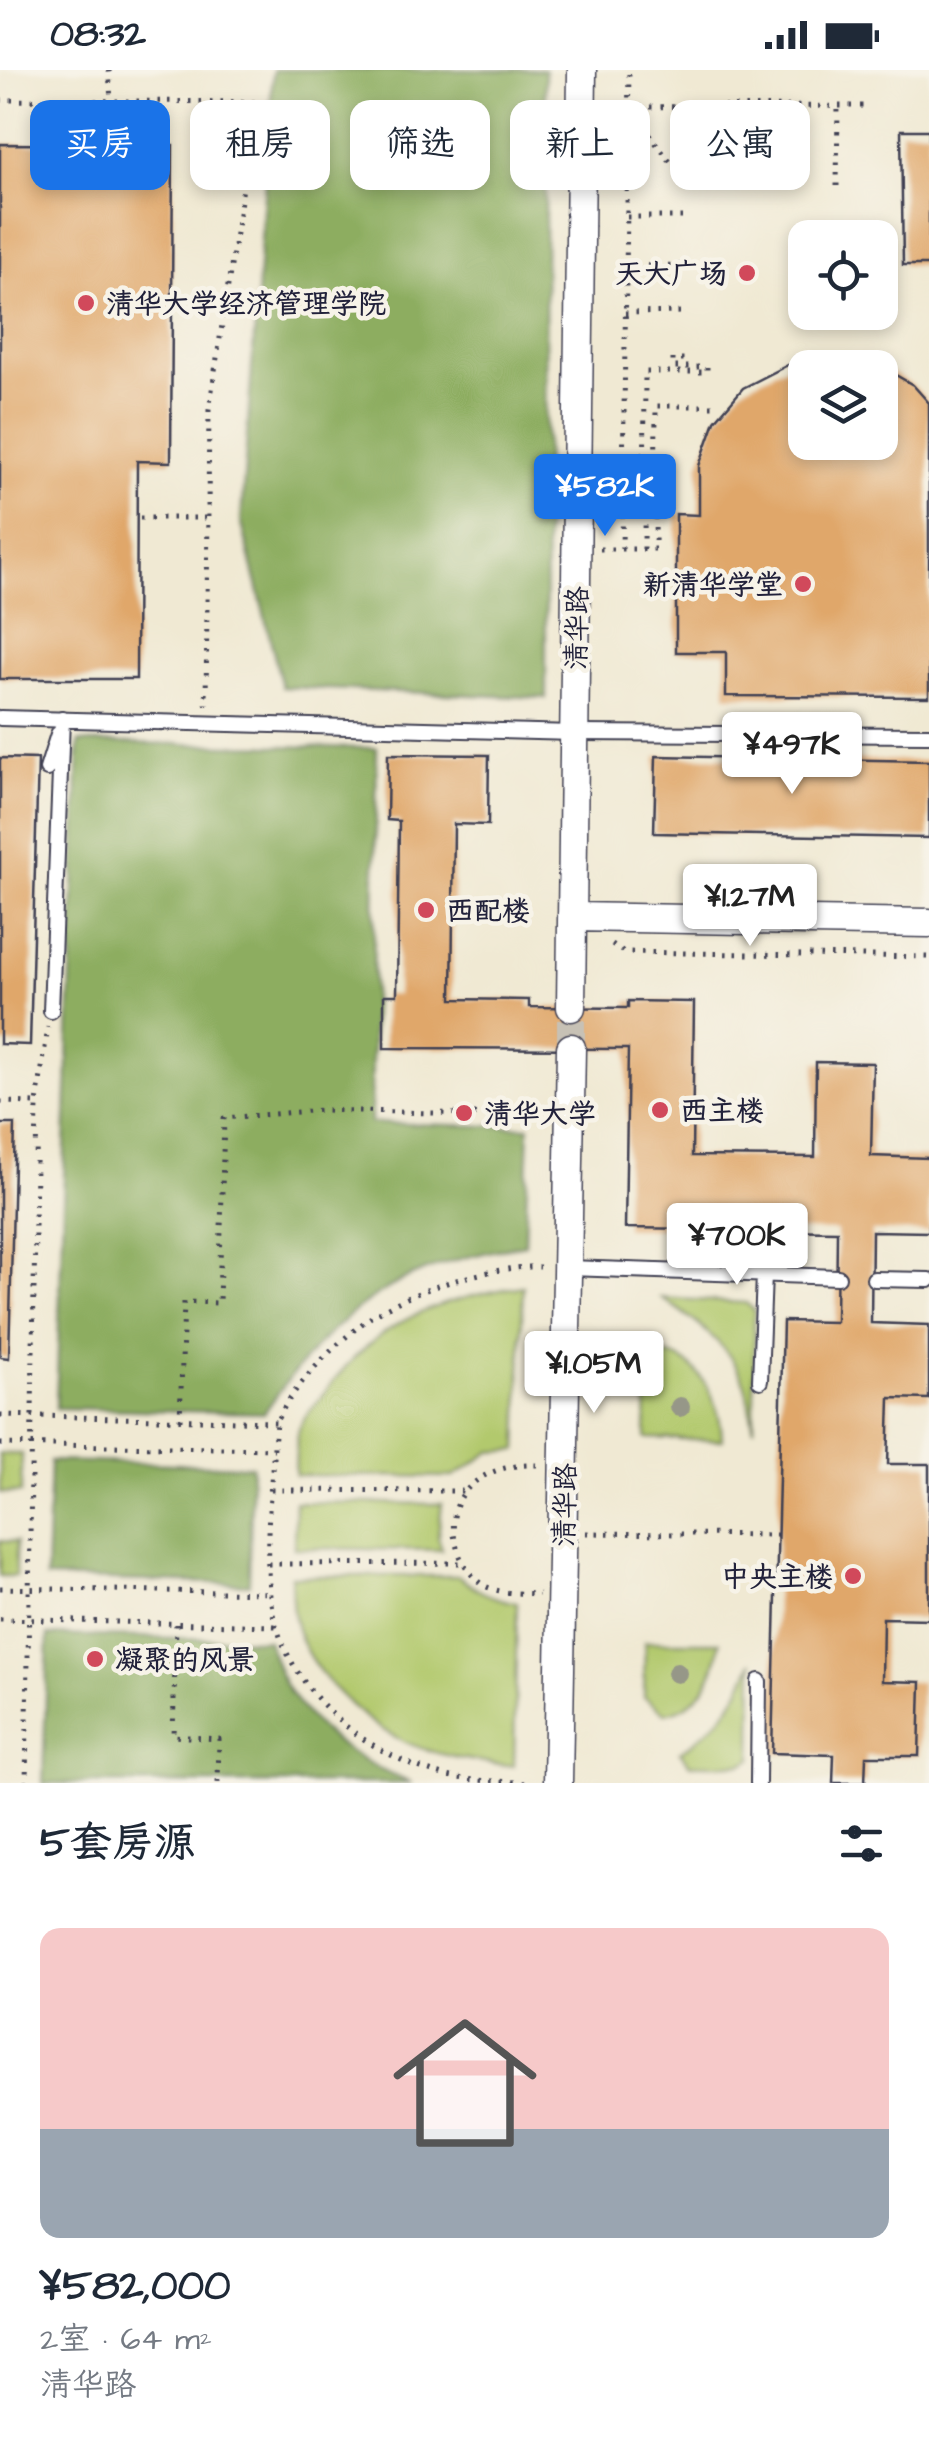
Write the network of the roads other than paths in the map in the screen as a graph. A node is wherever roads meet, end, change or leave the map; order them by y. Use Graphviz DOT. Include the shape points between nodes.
graph roads {
  1 [pos="582,70"];
  2 [pos="0,718"];
  3 [pos="62,719"];
  4 [pos="575,733"];
  5 [pos="929,735"];
  6 [pos="46,769"];
  7 [pos="572,917"];
  8 [pos="929,924"];
  9 [pos="571,1007"];
  10 [pos="51,1010"];
  11 [pos="571,1048"];
  12 [pos="568,1268"];
  13 [pos="764,1274"];
  14 [pos="838,1277"];
  15 [pos="874,1279"];
  16 [pos="929,1280"];
  17 [pos="760,1381"];
  18 [pos="759,1680"];
  19 [pos="558,1783"];
  20 [pos="758,1783"];
  1 -- 4 [label="street, 清华路"];
  2 -- 3 [label="lane"];
  3 -- 4 [label="lane"];
  3 -- 6 [label="lane"];
  3 -- 10 [label="lane"];
  4 -- 5 [label="lane"];
  4 -- 7 [label="street, 清华路"];
  7 -- 8 [label="street"];
  7 -- 9 [label="street, 清华路"];
  11 -- 12 [label="street, 清华路"];
  12 -- 13 [label="lane"];
  12 -- 19 [label="street, 清华路"];
  13 -- 14 [label="lane"];
  13 -- 17 [label="lane"];
  15 -- 16 [label="lane"];
  18 -- 20 [label="lane"];
}
